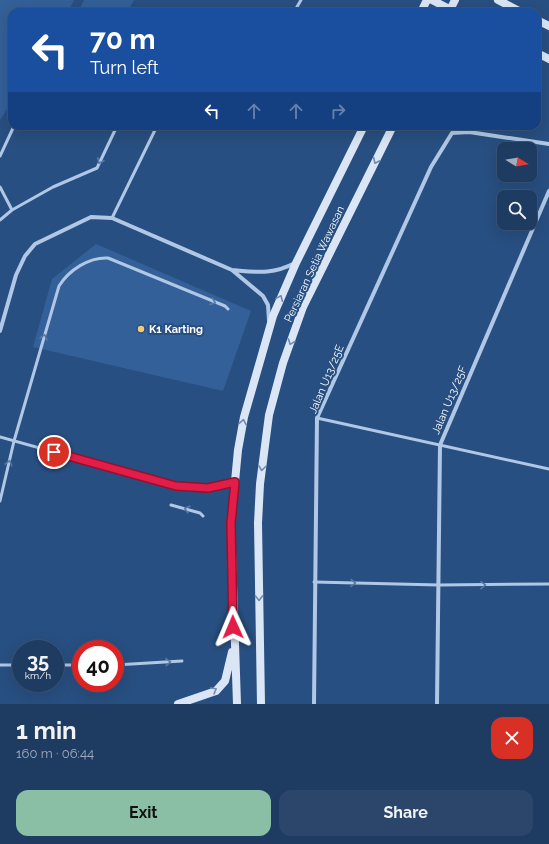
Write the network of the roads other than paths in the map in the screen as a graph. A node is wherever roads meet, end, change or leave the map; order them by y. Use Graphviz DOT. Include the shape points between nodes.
graph roads {
  1 [pos="432,0"];
  2 [pos="498,0"];
  3 [pos="447,8"];
  4 [pos="513,8"];
  5 [pos="12,130"];
  6 [pos="115,130"];
  7 [pos="155,130"];
  8 [pos="362,130"];
  9 [pos="391,130"];
  10 [pos="549,144"];
  11 [pos="0,156"];
  12 [pos="0,187"];
  13 [pos="549,191"];
  14 [pos="12,210"];
  15 [pos="112,218"];
  16 [pos="0,220"];
  17 [pos="296,263"];
  18 [pos="232,270"];
  19 [pos="228,309"];
  20 [pos="270,325"];
  21 [pos="0,331"];
  22 [pos="318,418"];
  23 [pos="0,437"];
  24 [pos="14,441"];
  25 [pos="440,445"];
  26 [pos="549,469"];
  27 [pos="235,482"];
  28 [pos="0,501"];
  29 [pos="171,505"];
  30 [pos="203,516"];
  31 [pos="314,582"];
  32 [pos="549,584"];
  33 [pos="439,585"];
  34 [pos="234,642"];
  35 [pos="182,661"];
  36 [pos="124,664"];
  37 [pos="0,665"];
  38 [pos="12,665"];
  39 [pos="178,704"];
  40 [pos="237,704"];
  41 [pos="261,704"];
  42 [pos="314,704"];
  43 [pos="437,704"];
  1 -- 3 [label="street"];
  2 -- 4 [label="street"];
  5 -- 11 [label="lane"];
  6 -- 14 [label="lane, one-way" via="97,168 53,187"];
  7 -- 15 [label="lane"];
  8 -- 17 [label="street, Persiaran Setia Wawasan"];
  9 -- 41 [label="street, Persiaran Setia Wawasan, one-way" via="303,307 283,363 269,415 258,523"];
  10 -- 22 [label="street, Jalan U13/25E" via="469,132 452,133 431,168"];
  12 -- 14 [label="lane"];
  13 -- 25 [label="street, Jalan U13/25F"];
  14 -- 16 [label="lane"];
  15 -- 18 [label="street"];
  15 -- 21 [label="street" via="91,217 35,244 25,256 16,275"];
  17 -- 18 [label="street" via="274,272"];
  20 -- 17 [label="street, Persiaran Setia Wawasan, one-way"];
  18 -- 20 [label="street" via="266,299"];
  24 -- 19 [label="lane, one-way" via="59,286 74,270 99,257 108,258"];
  27 -- 20 [label="street, Persiaran Setia Wawasan, one-way" via="244,417"];
  22 -- 25 [label="lane"];
  22 -- 31 [label="street, Jalan U13/25E"];
  23 -- 24 [label="lane"];
  24 -- 27 [label="lane" via="176,486 208,488"];
  28 -- 24 [label="lane, one-way"];
  25 -- 26 [label="lane"];
  25 -- 33 [label="street, Jalan U13/25F"];
  27 -- 34 [label="street, Persiaran Setia Wawasan" via="231,523"];
  30 -- 29 [label="lane, one-way"];
  31 -- 33 [label="lane, one-way"];
  31 -- 42 [label="street, Jalan U13/25E"];
  33 -- 32 [label="lane, one-way"];
  33 -- 43 [label="street, Jalan U13/25F"];
  39 -- 34 [label="street, one-way" via="216,691 225,680"];
  34 -- 40 [label="street, Persiaran Setia Wawasan"];
  36 -- 35 [label="lane, one-way"];
  37 -- 38 [label="lane"];
}
